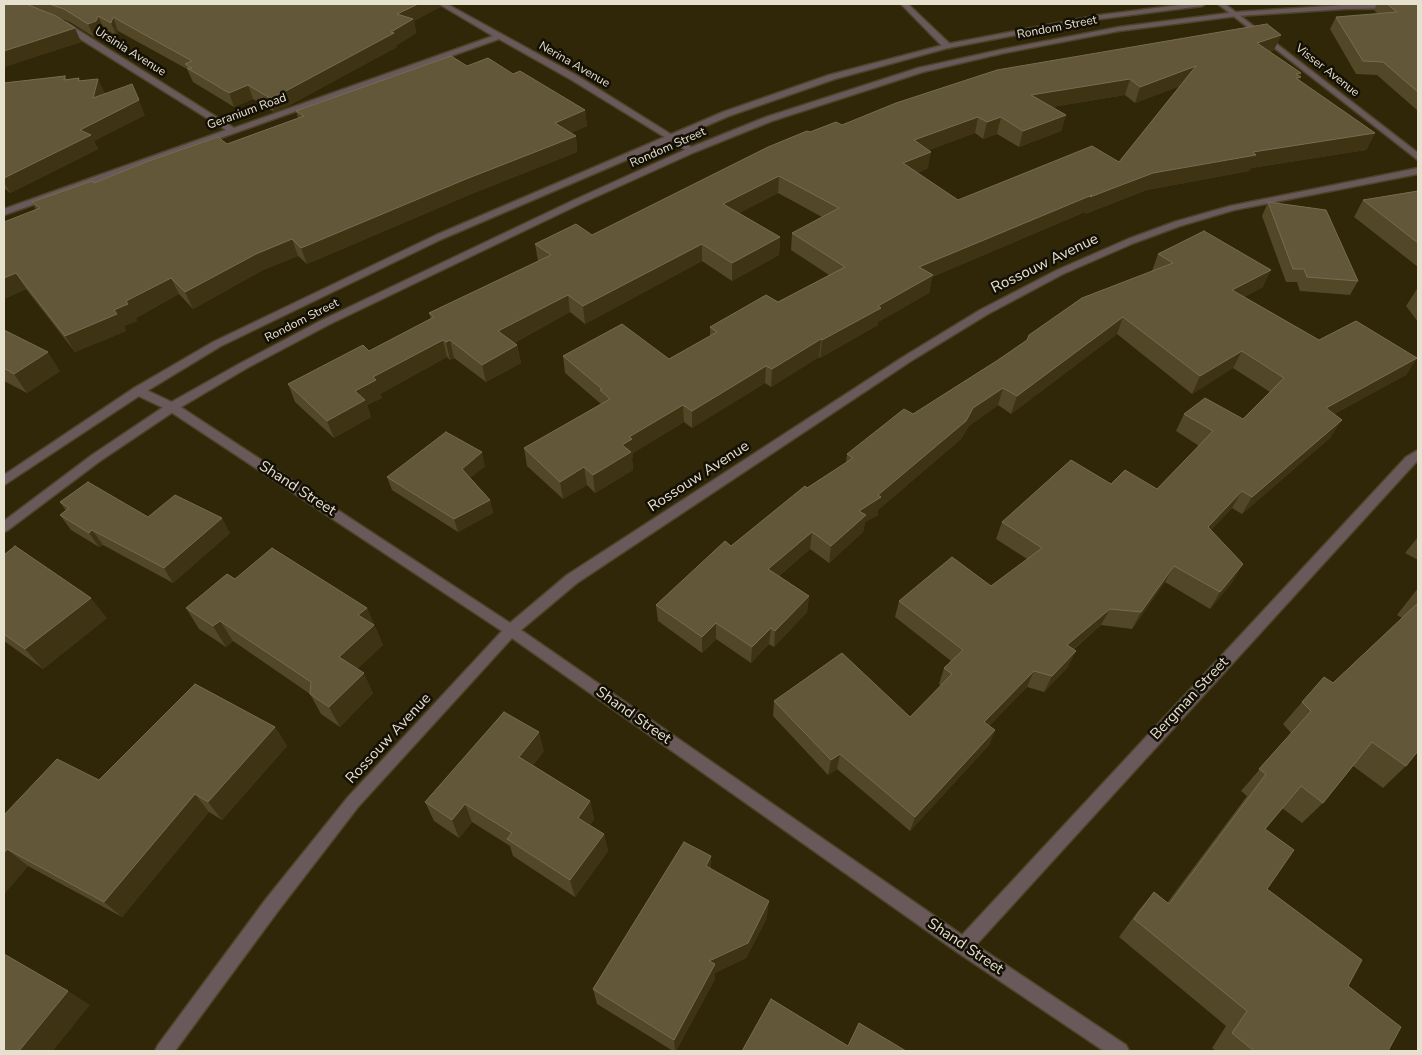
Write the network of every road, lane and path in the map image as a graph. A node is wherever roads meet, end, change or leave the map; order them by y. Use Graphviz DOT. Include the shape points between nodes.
graph roads {
  1 [pos="442,4"];
  2 [pos="904,4"];
  3 [pos="1202,4"];
  4 [pos="1221,4"];
  5 [pos="1418,6"];
  6 [pos="1237,14"];
  7 [pos="58,23"];
  8 [pos="499,36"];
  9 [pos="947,46"];
  10 [pos="232,130"];
  11 [pos="669,137"];
  12 [pos="692,150"];
  13 [pos="1418,157"];
  14 [pos="1418,171"];
  15 [pos="4,212"];
  16 [pos="138,391"];
  17 [pos="172,407"];
  18 [pos="1418,454"];
  19 [pos="4,480"];
  20 [pos="4,527"];
  21 [pos="511,630"];
  22 [pos="963,946"];
  23 [pos="164,1051"];
  24 [pos="1120,1051"];
  1 -- 8 [label="street, Nerina Avenue"];
  2 -- 9 [label="street"];
  3 -- 9 [label="street, Rondom Street" via="1100,17"];
  4 -- 6 [label="street, Visser Avenue"];
  5 -- 6 [label="street, Rondom Street"];
  6 -- 12 [label="street, Rondom Street" via="1120,29 930,68 769,119"];
  6 -- 13 [label="street, Visser Avenue"];
  7 -- 10 [label="street, Ursinia Avenue"];
  8 -- 10 [label="street, Geranium Road"];
  8 -- 11 [label="street, Nerina Avenue" via="605,96"];
  9 -- 11 [label="street, Rondom Street" via="832,77"];
  10 -- 15 [label="street, Geranium Road"];
  11 -- 12 [label="street, Nerina Avenue"];
  11 -- 16 [label="street, Rondom Street" via="439,237 300,303 217,344"];
  12 -- 17 [label="street, Rondom Street" via="326,322"];
  14 -- 21 [label="street, Rossouw Avenue" via="1233,208 1131,241 1060,272 984,312 907,359 572,579"];
  16 -- 17 [label="street, Shand Street"];
  16 -- 19 [label="street, Rondom Street"];
  17 -- 20 [label="street, Rondom Street" via="96,458"];
  17 -- 21 [label="street, Shand Street"];
  18 -- 22 [label="street, Bergman Street"];
  21 -- 22 [label="street, Shand Street"];
  21 -- 23 [label="street, Rossouw Avenue" via="353,802"];
  22 -- 24 [label="street, Shand Street"];
}
